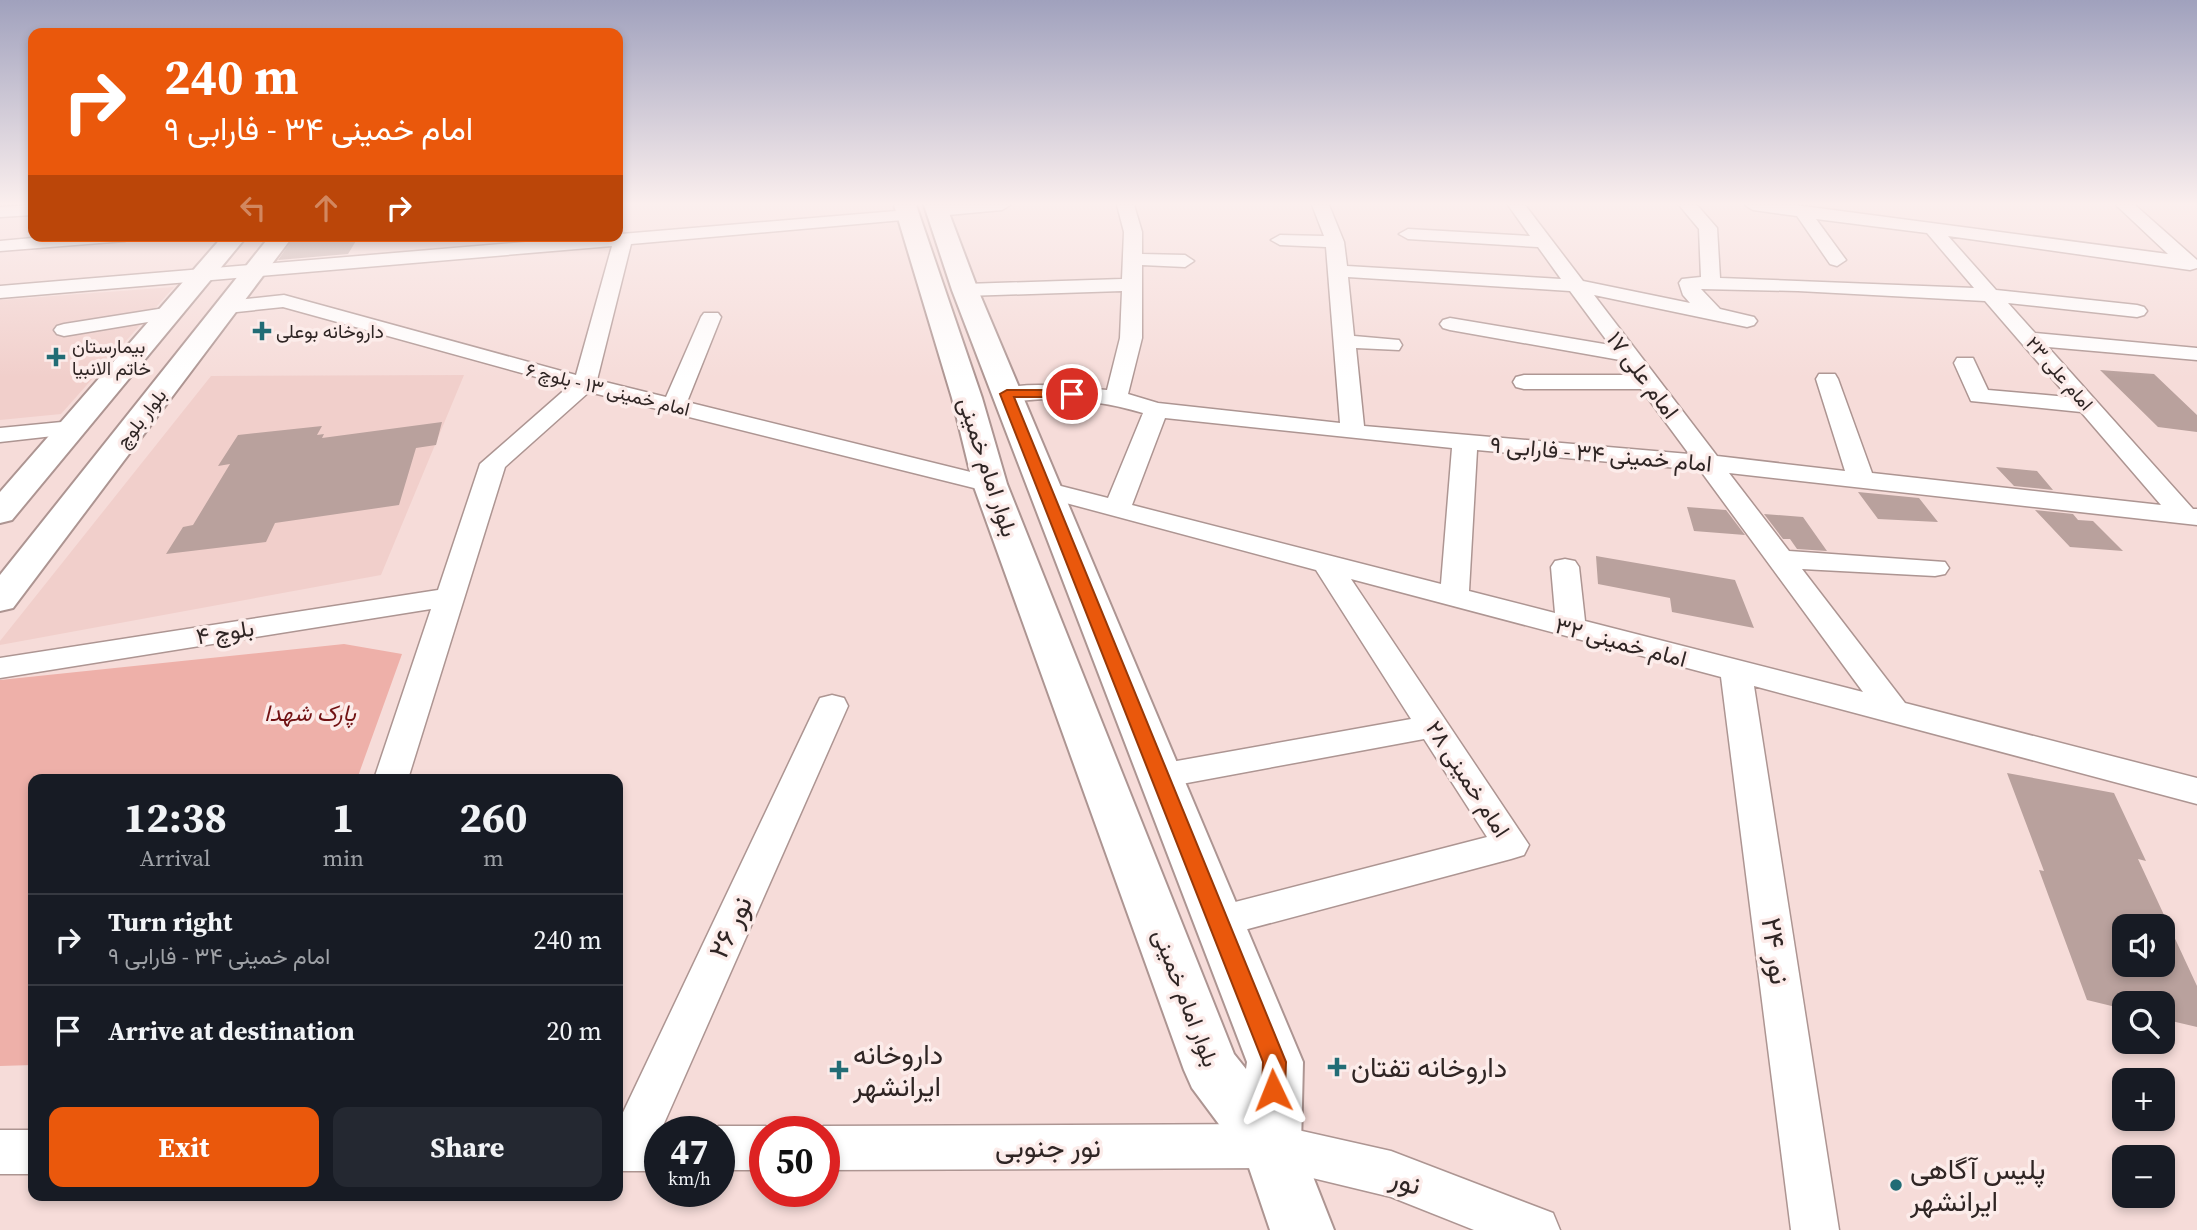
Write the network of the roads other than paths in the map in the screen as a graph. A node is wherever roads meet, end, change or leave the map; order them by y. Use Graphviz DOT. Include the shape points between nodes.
graph roads {
  1 [pos="80,262"];
  2 [pos="214,262"];
  3 [pos="262,262"];
  4 [pos="344,262"];
  5 [pos="618,262"];
  6 [pos="934,262"];
  7 [pos="950,262"];
  8 [pos="1132,262"];
  9 [pos="1336,262"];
  10 [pos="1559,262"];
  11 [pos="1710,262"];
  12 [pos="1962,262"];
  13 [pos="2172,262"];
  14 [pos="2192,265"];
  15 [pos="255,271"];
  16 [pos="1337,271"];
  17 [pos="202,276"];
  18 [pos="0,277"];
  19 [pos="1711,282"];
  20 [pos="1131,285"];
  21 [pos="1577,286"];
  22 [pos="965,290"];
  23 [pos="0,292"];
  24 [pos="1991,295"];
  25 [pos="227,307"];
  26 [pos="2137,311"];
  27 [pos="170,313"];
  28 [pos="1713,314"];
  29 [pos="711,317"];
  30 [pos="1746,321"];
  31 [pos="1450,324"];
  32 [pos="64,330"];
  33 [pos="2030,339"];
  34 [pos="1344,341"];
  35 [pos="1391,345"];
  36 [pos="2197,354"];
  37 [pos="1628,355"];
  38 [pos="1965,363"];
  39 [pos="1826,379"];
  40 [pos="1524,382"];
  41 [pos="1648,382"];
  42 [pos="585,384"];
  43 [pos="1007,394"];
  44 [pos="1116,398"];
  45 [pos="2088,405"];
  46 [pos="674,406"];
  47 [pos="1156,410"];
  48 [pos="72,428"];
  49 [pos="1353,432"];
  50 [pos="0,435"];
  51 [pos="1465,442"];
  52 [pos="1708,463"];
  53 [pos="1861,479"];
  54 [pos="990,484"];
  55 [pos="1045,490"];
  56 [pos="1117,510"];
  57 [pos="0,513"];
  58 [pos="2191,517"];
  59 [pos="1780,559"];
  60 [pos="1328,566"];
  61 [pos="1564,567"];
  62 [pos="1935,568"];
  63 [pos="450,597"];
  64 [pos="1454,598"];
  65 [pos="0,600"];
  66 [pos="1571,629"];
  67 [pos="0,668"];
  68 [pos="1736,672"];
  69 [pos="832,706"];
  70 [pos="1895,713"];
  71 [pos="1433,726"];
  72 [pos="393,774"];
  73 [pos="1160,776"];
  74 [pos="2197,791"];
  75 [pos="1218,921"];
  76 [pos="1271,1146"];
  77 [pos="840,1148"];
  78 [pos="635,1149"];
  79 [pos="0,1152"];
  80 [pos="28,1152"];
  81 [pos="1302,1230"];
  82 [pos="1536,1230"];
  83 [pos="1815,1230"];
  1 -- 18 [label="street" via="69,272"];
  2 -- 17 [label="main road, بلوار بلوچ"];
  3 -- 15 [label="main road, بلوار بلوچ"];
  4 -- 15 [label="street"];
  5 -- 42 [label="street"];
  6 -- 54 [label="main road, بلوار امام خمینی"];
  7 -- 22 [label="main road, بلوار امام خمینی"];
  8 -- 20 [label="street"];
  9 -- 16 [label="street"];
  10 -- 21 [label="street, امام علی ۱۷"];
  11 -- 19 [label="street"];
  12 -- 24 [label="street, امام علی ۲۳"];
  13 -- 14 [label="street"];
  15 -- 17 [label="street"];
  15 -- 25 [label="main road, بلوار بلوچ"];
  16 -- 21 [label="street"];
  16 -- 34 [label="street"];
  17 -- 23 [label="street"];
  17 -- 27 [label="main road, بلوار بلوچ"];
  19 -- 24 [label="street"];
  19 -- 28 [label="street" via="1689,283 1693,295"];
  20 -- 22 [label="street"];
  20 -- 44 [label="street" via="1131,338"];
  21 -- 28 [label="street"];
  21 -- 37 [label="street, امام علی ۱۷"];
  22 -- 43 [label="main road, بلوار امام خمینی"];
  24 -- 26 [label="street"];
  24 -- 33 [label="street, امام علی ۲۳"];
  25 -- 42 [label="street, امام خمینی ۱۳ - بلوچ ۶" via="284,301"];
  25 -- 65 [label="main road, بلوار بلوچ"];
  27 -- 32 [label="street"];
  27 -- 48 [label="main road, بلوار بلوچ"];
  28 -- 30 [label="street"];
  29 -- 46 [label="street"];
  31 -- 37 [label="street"];
  33 -- 36 [label="street"];
  33 -- 45 [label="street, امام علی ۲۳"];
  34 -- 35 [label="street"];
  34 -- 49 [label="street"];
  37 -- 41 [label="street, امام علی ۱۷"];
  38 -- 45 [label="street" via="1979,396"];
  39 -- 53 [label="street"];
  40 -- 41 [label="street"];
  41 -- 52 [label="street, امام علی ۱۷"];
  42 -- 46 [label="street, امام خمینی ۱۳ - بلوچ ۶"];
  42 -- 63 [label="street" via="493,464"];
  43 -- 44 [label="street, امام خمینی ۳۴ - فارابی ۹" via="1051,392"];
  43 -- 55 [label="main road, بلوار امام خمینی"];
  44 -- 47 [label="street, امام خمینی ۳۴ - فارابی ۹"];
  45 -- 58 [label="street, امام علی ۲۳"];
  46 -- 54 [label="street, امام خمینی ۱۳ - بلوچ ۶"];
  47 -- 49 [label="street, امام خمینی ۳۴ - فارابی ۹"];
  47 -- 56 [label="street"];
  48 -- 50 [label="street"];
  48 -- 57 [label="main road, بلوار بلوچ"];
  49 -- 51 [label="street, امام خمینی ۳۴ - فارابی ۹"];
  51 -- 52 [label="street, امام خمینی ۳۴ - فارابی ۹"];
  51 -- 64 [label="street"];
  52 -- 53 [label="street, امام خمینی ۳۴ - فارابی ۹"];
  52 -- 59 [label="street, امام علی ۱۷"];
  53 -- 58 [label="street, امام خمینی ۳۴ - فارابی ۹"];
  54 -- 76 [label="main road, بلوار امام خمینی" via="1212,1070"];
  55 -- 56 [label="street, امام خمینی ۳۲"];
  55 -- 73 [label="main road, بلوار امام خمینی"];
  56 -- 60 [label="street, امام خمینی ۳۲"];
  59 -- 62 [label="street"];
  59 -- 70 [label="street, امام علی ۱۷"];
  60 -- 64 [label="street, امام خمینی ۳۲"];
  60 -- 71 [label="street, امام خمینی ۲۸"];
  61 -- 66 [label="street"];
  63 -- 67 [label="street, بلوچ ۴"];
  63 -- 72 [label="street"];
  64 -- 66 [label="street, امام خمینی ۳۲"];
  66 -- 68 [label="street, امام خمینی ۳۲"];
  68 -- 70 [label="street, امام خمینی ۳۲"];
  68 -- 83 [label="street, نور ۲۴"];
  69 -- 78 [label="street, نور ۲۶"];
  70 -- 74 [label="street, امام خمینی ۳۲"];
  71 -- 73 [label="street"];
  71 -- 75 [label="street, امام خمینی ۲۸" via="1511,845"];
  73 -- 75 [label="main road, بلوار امام خمینی"];
  75 -- 76 [label="main road, بلوار امام خمینی" via="1275,1062"];
  76 -- 77 [label="street, نور جنوبی"];
  76 -- 81 [label="main road"];
  76 -- 82 [label="street, نور" via="1391,1174"];
  79 -- 80 [label="street"];
}
